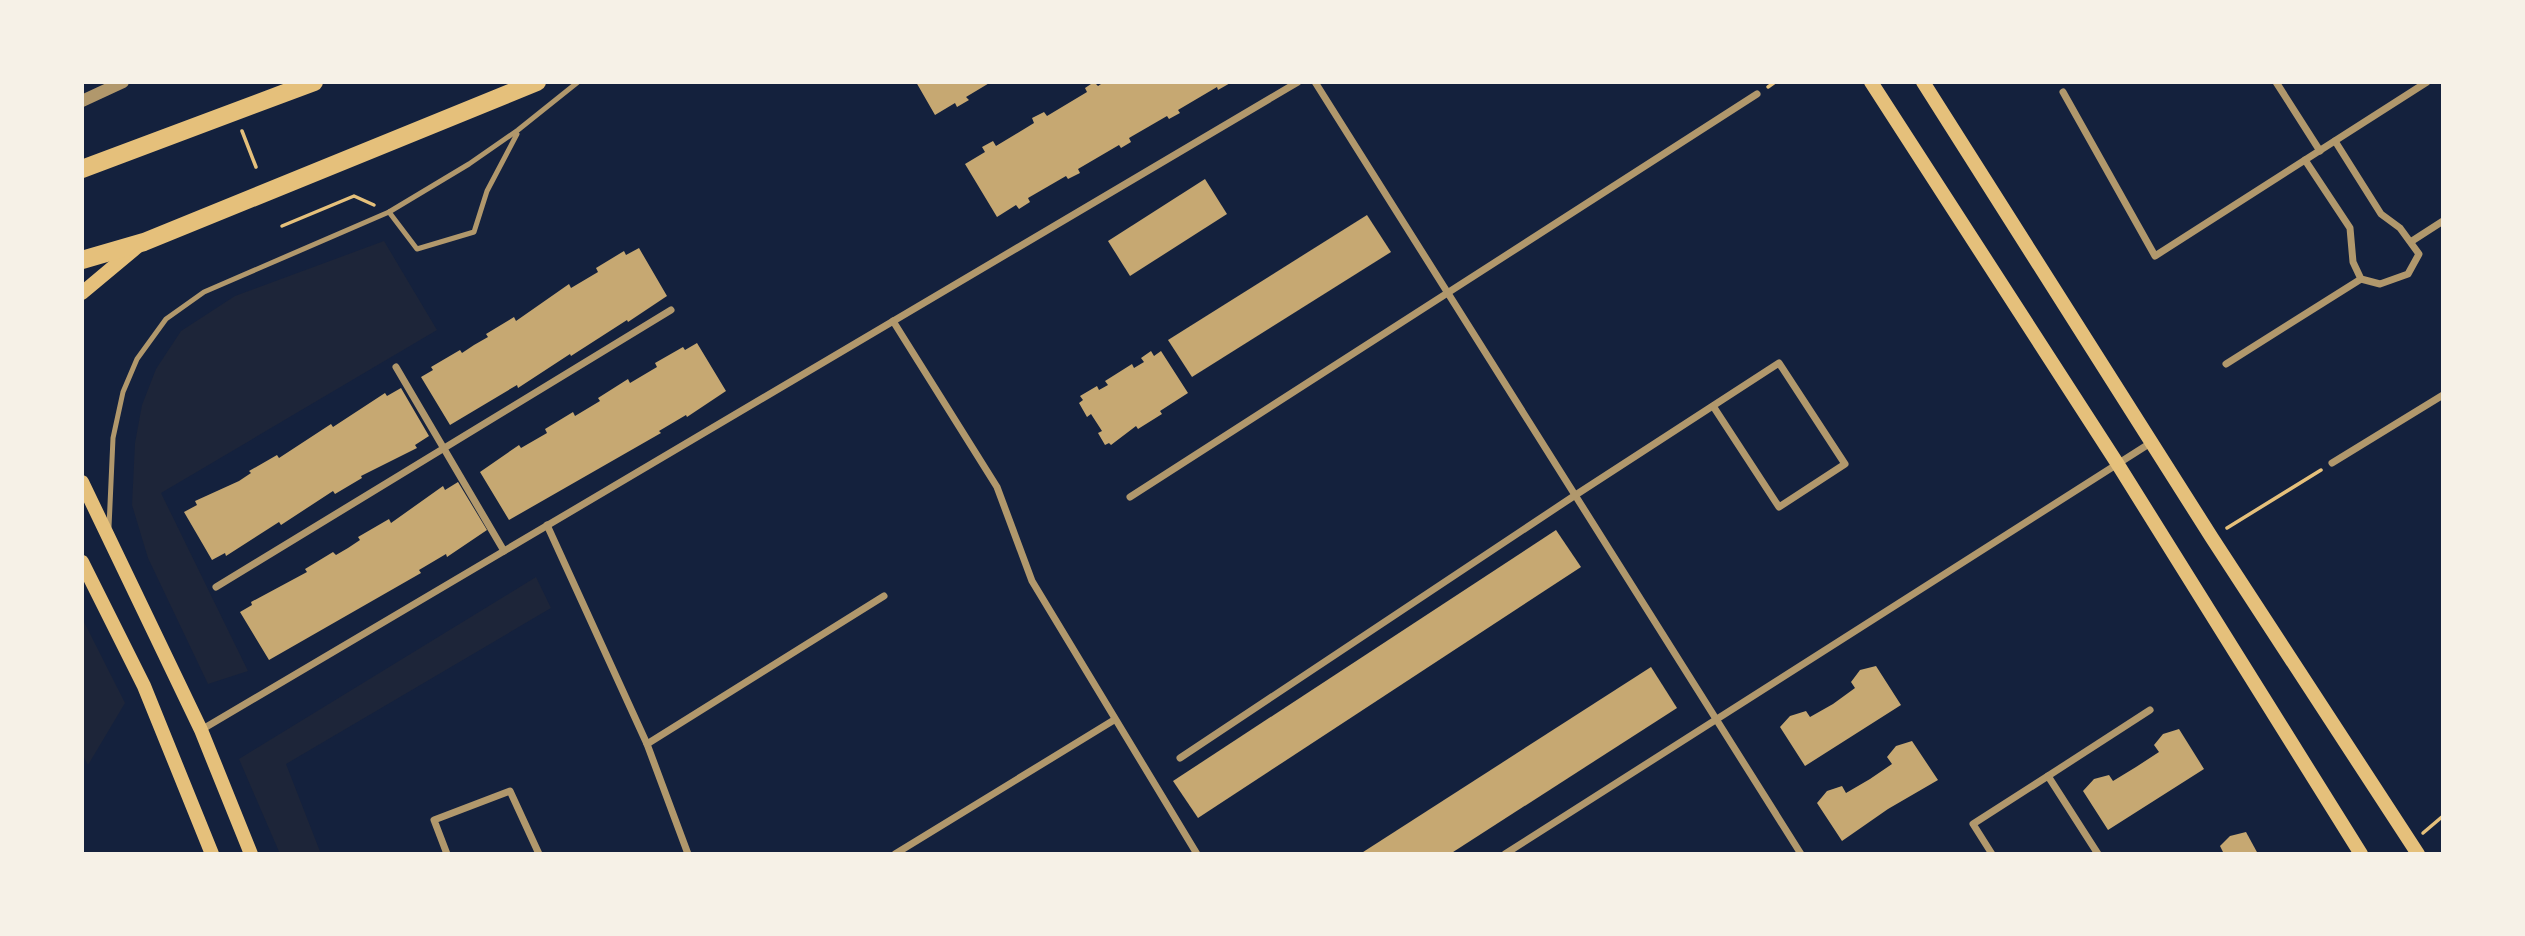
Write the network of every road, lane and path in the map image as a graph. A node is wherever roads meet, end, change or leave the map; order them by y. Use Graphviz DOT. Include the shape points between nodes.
graph roads {
  1 [pos="123,82"];
  2 [pos="314,82"];
  3 [pos="537,82"];
  4 [pos="578,82"];
  5 [pos="1298,82"];
  6 [pos="1315,82"];
  7 [pos="1871,82"];
  8 [pos="1923,82"];
  9 [pos="2276,82"];
  10 [pos="2427,82"];
  11 [pos="2063,92"];
  12 [pos="1757,94"];
  13 [pos="82,102"];
  14 [pos="519,130"];
  15 [pos="242,131"];
  16 [pos="2334,141"];
  17 [pos="2320,151"];
  18 [pos="2305,160"];
  19 [pos="256,167"];
  20 [pos="82,169"];
  21 [pos="354,196"];
  22 [pos="388,212"];
  23 [pos="2443,221"];
  24 [pos="282,226"];
  25 [pos="2412,241"];
  26 [pos="144,242"];
  27 [pos="82,260"];
  28 [pos="2361,279"];
  29 [pos="82,293"];
  30 [pos="1447,293"];
  31 [pos="671,310"];
  32 [pos="893,321"];
  33 [pos="2226,364"];
  34 [pos="396,367"];
  35 [pos="2443,395"];
  36 [pos="1713,406"];
  37 [pos="2153,442"];
  38 [pos="444,449"];
  39 [pos="2117,463"];
  40 [pos="2332,463"];
  41 [pos="82,482"];
  42 [pos="1574,496"];
  43 [pos="1130,497"];
  44 [pos="547,525"];
  45 [pos="108,537"];
  46 [pos="2212,538"];
  47 [pos="504,551"];
  48 [pos="82,562"];
  49 [pos="216,587"];
  50 [pos="884,596"];
  51 [pos="2150,710"];
  52 [pos="1114,720"];
  53 [pos="1715,720"];
  54 [pos="201,730"];
  55 [pos="647,744"];
  56 [pos="1180,758"];
  57 [pos="2048,776"];
  58 [pos="2443,816"];
  59 [pos="2415,849"];
  60 [pos="212,854"];
  61 [pos="251,854"];
  62 [pos="447,854"];
  63 [pos="539,854"];
  64 [pos="688,854"];
  65 [pos="895,854"];
  66 [pos="1197,854"];
  67 [pos="1505,854"];
  68 [pos="1801,854"];
  69 [pos="1992,854"];
  70 [pos="2098,854"];
  71 [pos="2361,854"];
  1 -- 13 [label="street"];
  2 -- 20 [label="highway"];
  3 -- 26 [label="highway"];
  4 -- 14 [label="lane"];
  5 -- 32 [label="street"];
  6 -- 30 [label="street"];
  7 -- 39 [label="main road"];
  8 -- 37 [label="main road"];
  9 -- 17 [label="street"];
  10 -- 16 [label="street"];
  11 -- 18 [label="street" via="2155,257"];
  12 -- 30 [label="street"];
  14 -- 22 [label="lane"];
  14 -- 22 [label="lane" via="487,191 474,232 417,249"];
  15 -- 19 [label="path"];
  16 -- 17 [label="street"];
  16 -- 25 [label="street" via="2381,214"];
  17 -- 18 [label="street"];
  18 -- 28 [label="street" via="2350,228 2353,262"];
  21 -- 24 [label="path"];
  22 -- 45 [label="lane" via="204,292 166,319 138,359 123,392 113,438"];
  23 -- 25 [label="street"];
  25 -- 28 [label="street" via="2419,254 2409,274 2380,284"];
  26 -- 27 [label="highway"];
  26 -- 29 [label="main road"];
  28 -- 33 [label="street"];
  30 -- 42 [label="street"];
  30 -- 43 [label="street"];
  31 -- 38 [label="street"];
  32 -- 44 [label="street"];
  32 -- 52 [label="street" via="997,487 1032,581"];
  34 -- 38 [label="street"];
  35 -- 40 [label="street"];
  36 -- 36 [label="street" via="1779,363 1845,464 1779,507"];
  36 -- 42 [label="street"];
  37 -- 39 [label="street"];
  37 -- 46 [label="main road"];
  38 -- 47 [label="street"];
  38 -- 49 [label="street"];
  39 -- 53 [label="street"];
  39 -- 71 [label="main road"];
  40 -- 46 [label="path"];
  41 -- 45 [label="main road"];
  42 -- 53 [label="street"];
  42 -- 56 [label="street"];
  44 -- 47 [label="street"];
  44 -- 55 [label="street"];
  45 -- 54 [label="main road"];
  46 -- 59 [label="main road"];
  47 -- 54 [label="street"];
  48 -- 60 [label="main road" via="144,686"];
  50 -- 55 [label="street"];
  51 -- 57 [label="street"];
  52 -- 65 [label="street"];
  52 -- 66 [label="street"];
  53 -- 67 [label="street"];
  53 -- 68 [label="street"];
  54 -- 61 [label="main road"];
  55 -- 64 [label="street"];
  57 -- 69 [label="street" via="1973,824"];
  57 -- 70 [label="street"];
  58 -- 59 [label="path"];
  62 -- 63 [label="street" via="433,820 510,792"];
}
